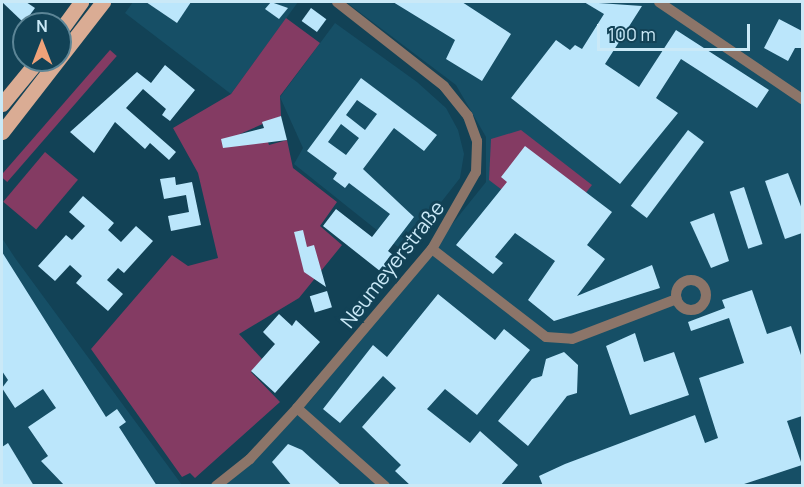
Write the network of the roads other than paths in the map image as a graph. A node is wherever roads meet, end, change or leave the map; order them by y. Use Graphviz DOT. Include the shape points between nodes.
graph roads {
  1 [pos="81,2"];
  2 [pos="103,2"];
  3 [pos="337,2"];
  4 [pos="659,2"];
  5 [pos="72,14"];
  6 [pos="28,72"];
  7 [pos="802,99"];
  8 [pos="2,104"];
  9 [pos="2,132"];
  10 [pos="432,249"];
  11 [pos="676,299"];
  12 [pos="297,408"];
  13 [pos="216,486"];
  14 [pos="385,486"];
  1 -- 5 [label="main road"];
  2 -- 9 [label="main road"];
  3 -- 10 [label="street, Neumeyerstraße" via="444,86 468,116 477,141 476,172"];
  4 -- 7 [label="street"];
  6 -- 8 [label="main road"];
  10 -- 11 [label="street" via="546,337 572,339"];
  10 -- 12 [label="street, Neumeyerstraße"];
  12 -- 13 [label="street, Neumeyerstraße" via="250,459"];
  12 -- 14 [label="street"];
}
